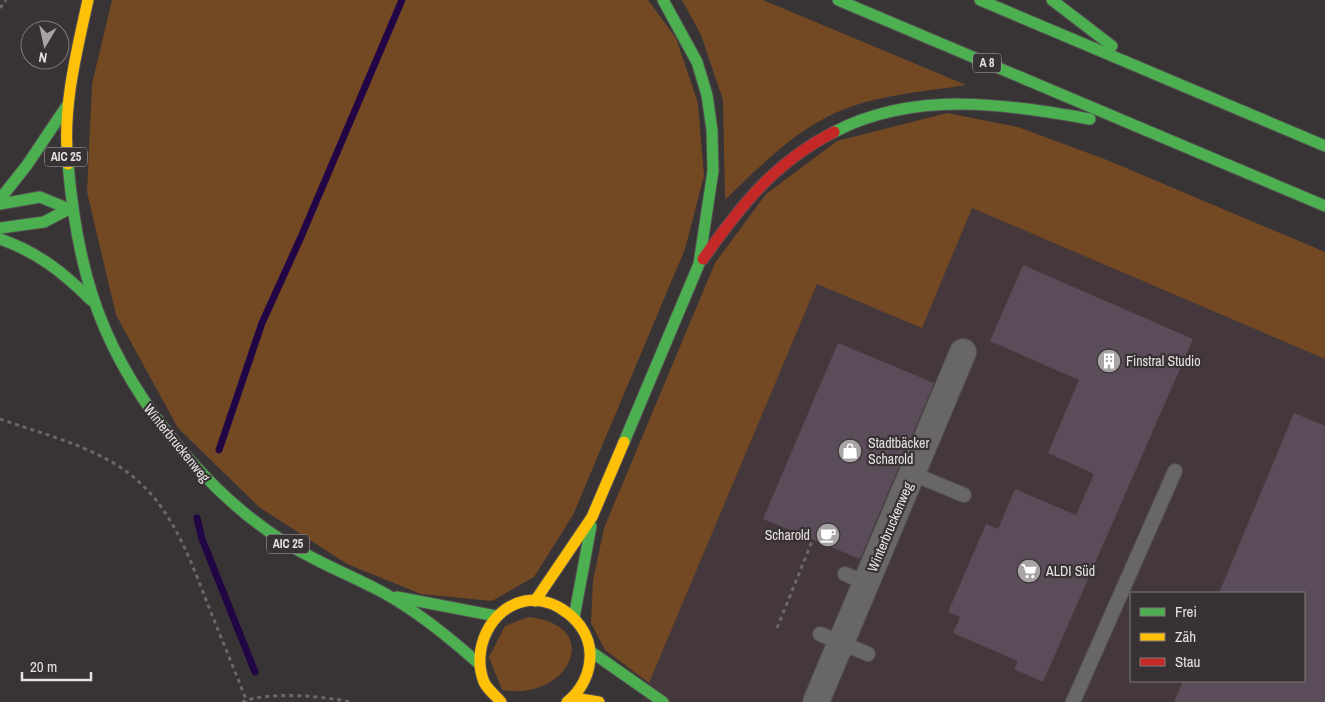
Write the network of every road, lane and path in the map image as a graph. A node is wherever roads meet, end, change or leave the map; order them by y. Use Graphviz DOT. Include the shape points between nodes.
graph roads {
  1 [pos="6,0"];
  2 [pos="88,0"];
  3 [pos="663,0"];
  4 [pos="838,0"];
  5 [pos="980,0"];
  6 [pos="1052,0"];
  7 [pos="0,8"];
  8 [pos="1146,70"];
  9 [pos="68,104"];
  10 [pos="1135,127"];
  11 [pos="1325,146"];
  12 [pos="0,199"];
  13 [pos="0,204"];
  14 [pos="1325,206"];
  15 [pos="69,209"];
  16 [pos="0,228"];
  17 [pos="0,238"];
  18 [pos="699,264"];
  19 [pos="92,300"];
  20 [pos="963,352"];
  21 [pos="0,419"];
  22 [pos="1175,471"];
  23 [pos="912,474"];
  24 [pos="964,495"];
  25 [pos="592,518"];
  26 [pos="813,539"];
  27 [pos="386,595"];
  28 [pos="535,601"];
  29 [pos="496,616"];
  30 [pos="574,618"];
  31 [pos="777,628"];
  32 [pos="831,638"];
  33 [pos="590,651"];
  34 [pos="868,654"];
  35 [pos="478,663"];
  36 [pos="570,700"];
  37 [pos="246,701"];
  38 [pos="242,702"];
  39 [pos="350,702"];
  40 [pos="500,702"];
  41 [pos="600,702"];
  42 [pos="663,702"];
  43 [pos="816,702"];
  44 [pos="1074,702"];
  1 -- 7 [label="path"];
  2 -- 9 [label="main road, AIC 25" via="81,23"];
  3 -- 18 [label="main road" via="697,62 707,95 712,130 713,171"];
  4 -- 10 [label="main road, A 8"];
  5 -- 8 [label="main road"];
  6 -- 8 [label="main road"];
  8 -- 11 [label="main road"];
  9 -- 12 [label="main road, AIC 25" via="42,140 32,161"];
  9 -- 15 [label="main road, AIC 25"];
  10 -- 14 [label="main road, A 8"];
  10 -- 18 [label="main road" via="967,102 918,104 870,116 830,134 776,170 742,206"];
  13 -- 15 [label="main road" via="40,197"];
  15 -- 16 [label="main road" via="44,222"];
  15 -- 19 [label="main road, Winterbruckenweg / AIC 25"];
  17 -- 19 [label="main road, AIC 25" via="56,264"];
  18 -- 25 [label="main road"];
  19 -- 27 [label="main road, Winterbruckenweg / AIC 25" via="150,413 202,476 271,534"];
  20 -- 23 [label="street, Winterbruckenweg"];
  21 -- 37 [label="path" via="105,458 148,490 180,538"];
  22 -- 44 [label="lane"];
  23 -- 24 [label="lane"];
  23 -- 32 [label="street, Winterbruckenweg" via="855,578"];
  25 -- 28 [label="main road"];
  25 -- 30 [label="main road"];
  26 -- 31 [label="path"];
  27 -- 29 [label="main road, Winterbruckenweg / AIC 25"];
  27 -- 35 [label="main road, Winterbruckenweg / AIC 25" via="456,643"];
  28 -- 29 [label="main road" via="514,605"];
  28 -- 30 [label="main road" via="562,609"];
  29 -- 35 [label="main road" via="485,629 479,645"];
  30 -- 33 [label="main road" via="585,633"];
  32 -- 34 [label="lane"];
  32 -- 43 [label="street, Winterbruckenweg"];
  33 -- 36 [label="main road" via="584,684"];
  33 -- 42 [label="main road"];
  35 -- 40 [label="main road" via="482,680"];
  36 -- 41 [label="main road"];
  37 -- 38 [label="path"];
  37 -- 39 [label="path" via="298,695"];
}
